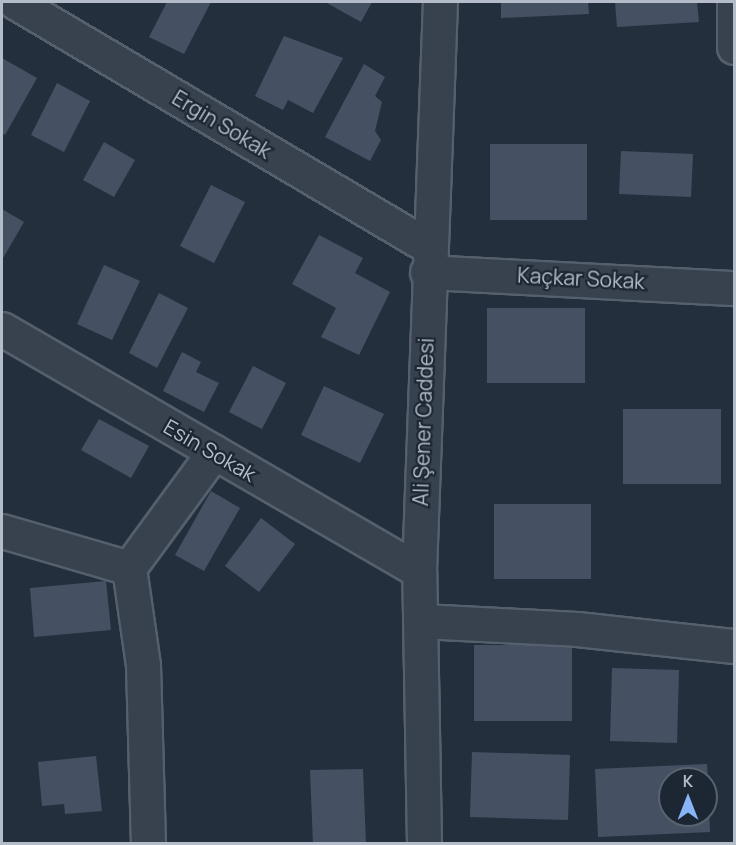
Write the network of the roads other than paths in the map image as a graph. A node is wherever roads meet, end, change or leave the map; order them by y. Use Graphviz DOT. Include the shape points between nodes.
graph roads {
  1 [pos="15,2"];
  2 [pos="440,2"];
  3 [pos="734,2"];
  4 [pos="735,47"];
  5 [pos="428,260"];
  6 [pos="735,288"];
  7 [pos="2,329"];
  8 [pos="214,452"];
  9 [pos="2,531"];
  10 [pos="129,568"];
  11 [pos="419,572"];
  12 [pos="421,621"];
  13 [pos="735,646"];
  14 [pos="148,843"];
  15 [pos="424,843"];
  1 -- 5 [label="street, Ergin Sokak"];
  2 -- 5 [label="street, Ali Şener Caddesi"];
  3 -- 4 [label="street"];
  5 -- 6 [label="street, Kaçkar Sokak"];
  5 -- 11 [label="street, Ali Şener Caddesi"];
  7 -- 8 [label="street, Esin Sokak"];
  8 -- 10 [label="street"];
  8 -- 11 [label="street, Esin Sokak"];
  9 -- 10 [label="street"];
  10 -- 14 [label="street" via="143,665"];
  11 -- 12 [label="street, Ali Şener Caddesi"];
  12 -- 13 [label="street" via="577,628"];
  12 -- 15 [label="street, Ali Şener Caddesi"];
}
